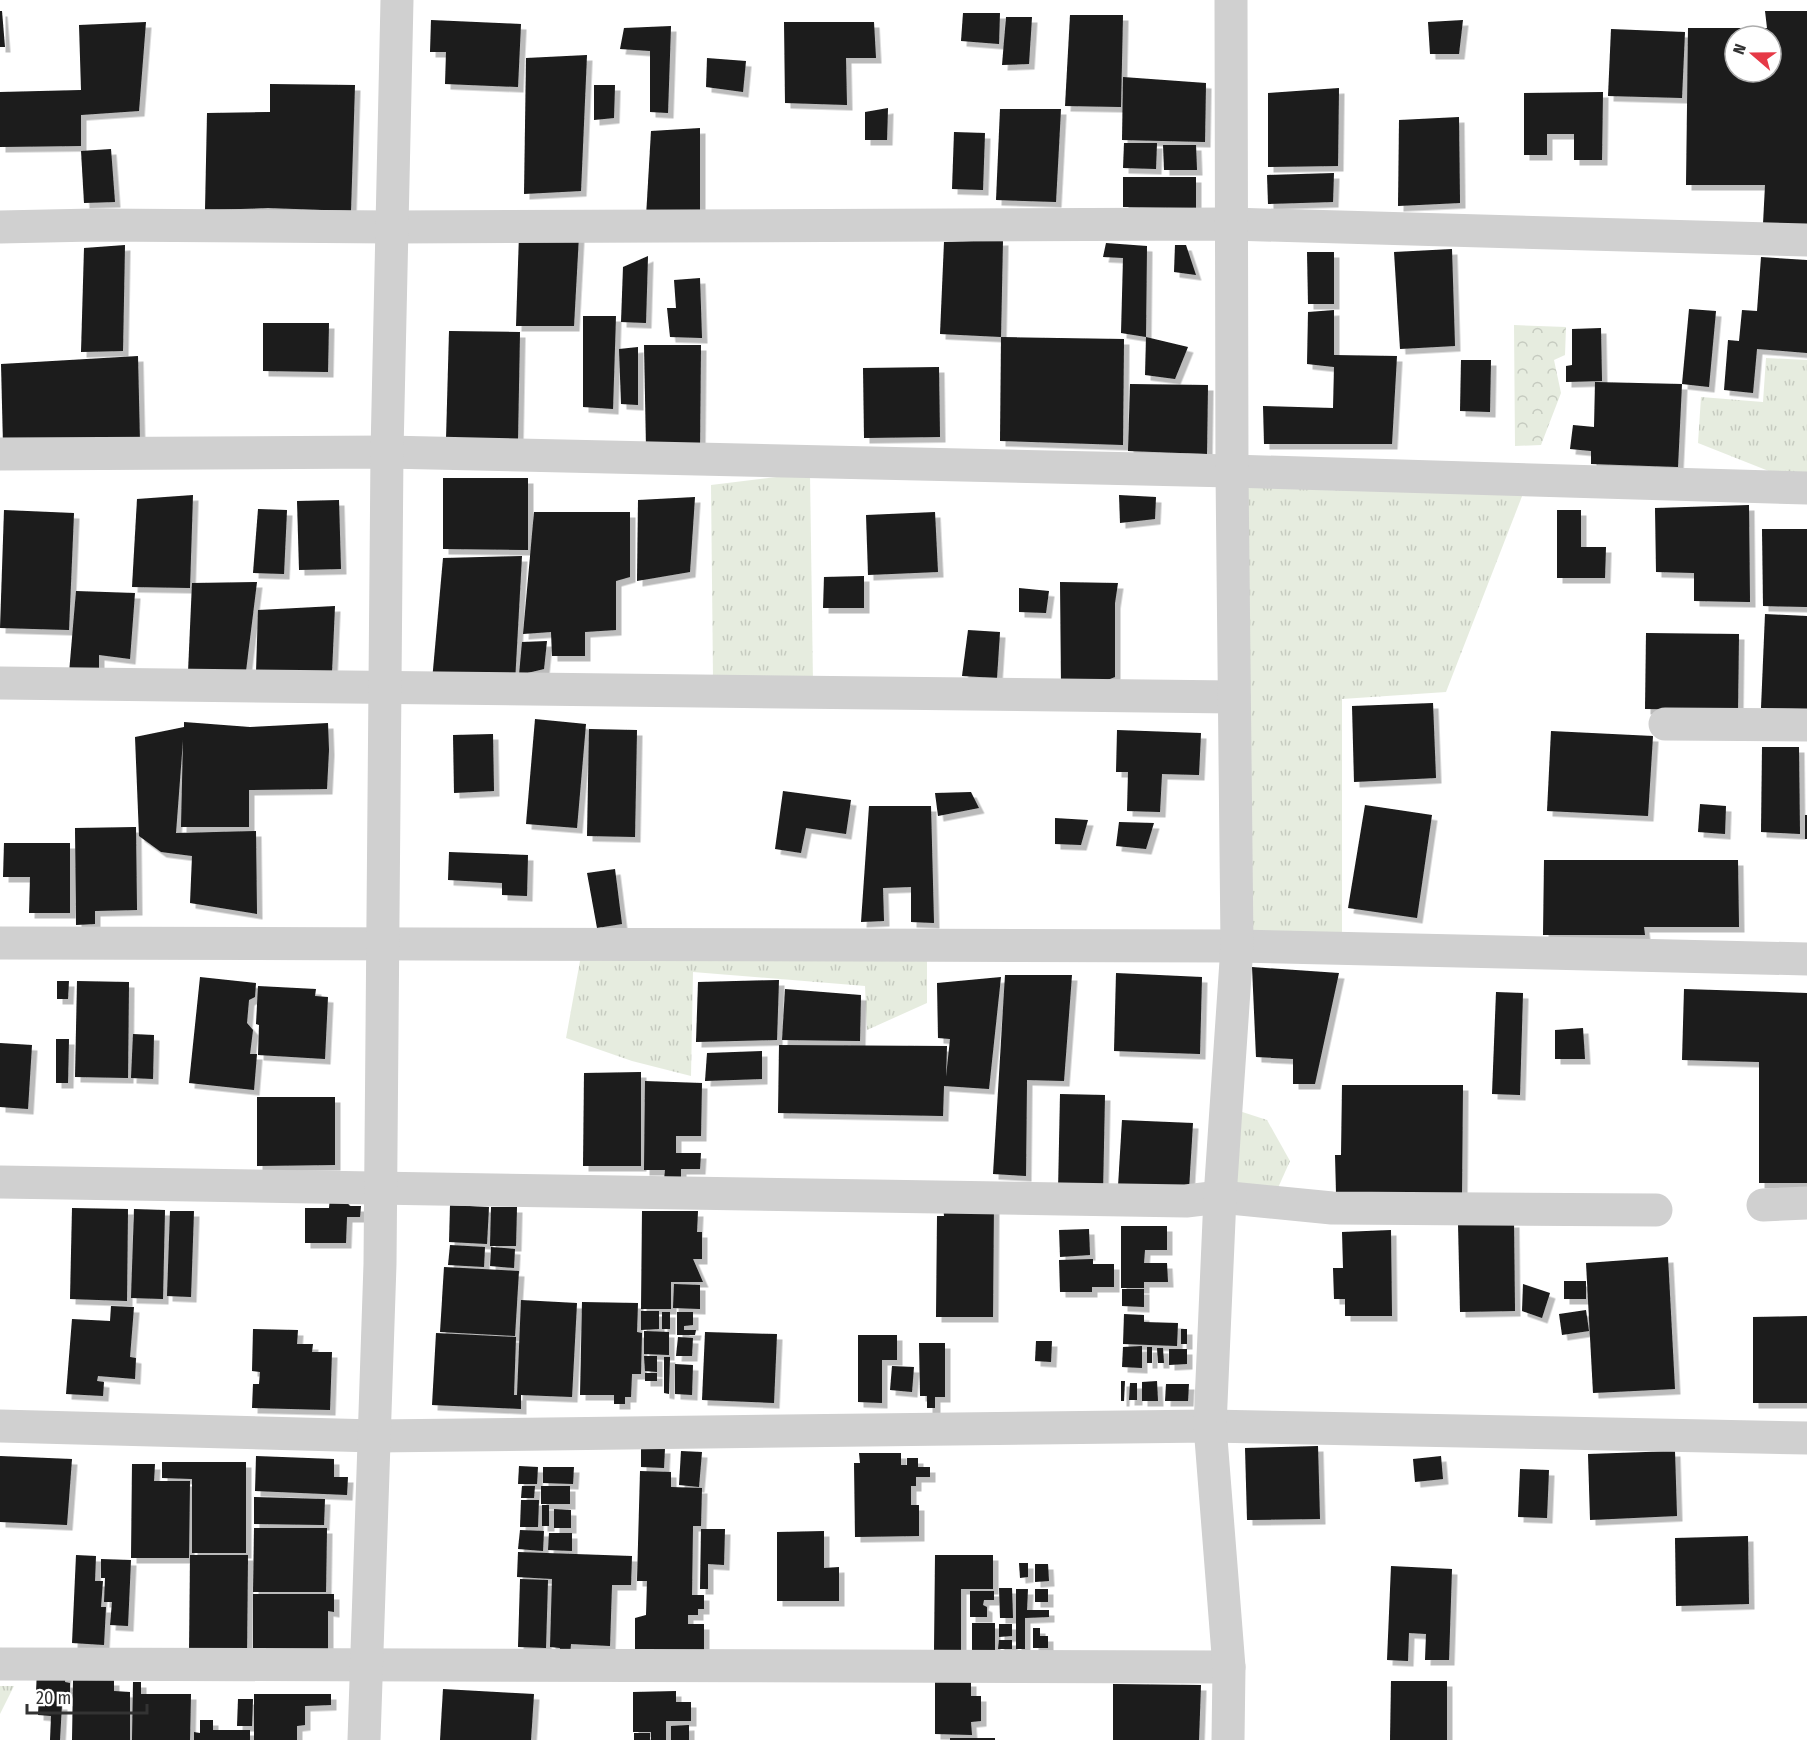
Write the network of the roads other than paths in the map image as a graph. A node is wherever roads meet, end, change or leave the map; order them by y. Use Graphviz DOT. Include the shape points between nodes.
graph roads {
  1 [pos="397,0"];
  2 [pos="1231,0"];
  3 [pos="1232,224"];
  4 [pos="0,227"];
  5 [pos="392,227"];
  6 [pos="1807,240"];
  7 [pos="387,452"];
  8 [pos="0,454"];
  9 [pos="1232,471"];
  10 [pos="1807,488"];
  11 [pos="0,683"];
  12 [pos="386,686"];
  13 [pos="1234,698"];
  14 [pos="1665,724"];
  15 [pos="1807,725"];
  16 [pos="0,943"];
  17 [pos="382,943"];
  18 [pos="1237,946"];
  19 [pos="1807,959"];
  20 [pos="0,1182"];
  21 [pos="379,1187"];
  22 [pos="1220,1197"];
  23 [pos="1807,1203"];
  24 [pos="1763,1205"];
  25 [pos="1656,1210"];
  26 [pos="0,1426"];
  27 [pos="1210,1426"];
  28 [pos="375,1436"];
  29 [pos="1807,1438"];
  30 [pos="0,1664"];
  31 [pos="367,1666"];
  32 [pos="1229,1667"];
  33 [pos="363,1740"];
  34 [pos="1228,1740"];
  1 -- 5 [label="street"];
  2 -- 3 [label="street"];
  3 -- 5 [label="street"];
  3 -- 6 [label="street"];
  3 -- 9 [label="street"];
  4 -- 5 [label="street"];
  5 -- 7 [label="street"];
  7 -- 8 [label="street"];
  7 -- 9 [label="street"];
  7 -- 12 [label="street"];
  9 -- 10 [label="street"];
  9 -- 13 [label="street"];
  11 -- 12 [label="street"];
  12 -- 13 [label="street"];
  12 -- 17 [label="street"];
  13 -- 18 [label="street"];
  14 -- 15 [label="street"];
  16 -- 17 [label="street"];
  17 -- 18 [label="street"];
  17 -- 21 [label="street"];
  18 -- 19 [label="street"];
  18 -- 22 [label="street"];
  20 -- 21 [label="street"];
  21 -- 22 [label="street" via="1186,1201"];
  21 -- 28 [label="street"];
  22 -- 25 [label="street" via="1332,1208"];
  22 -- 27 [label="street"];
  23 -- 24 [label="street"];
  26 -- 28 [label="street"];
  27 -- 28 [label="street"];
  27 -- 29 [label="street"];
  27 -- 32 [label="street"];
  28 -- 31 [label="street"];
  30 -- 31 [label="street"];
  31 -- 32 [label="street"];
  31 -- 33 [label="street"];
  32 -- 34 [label="street"];
}
